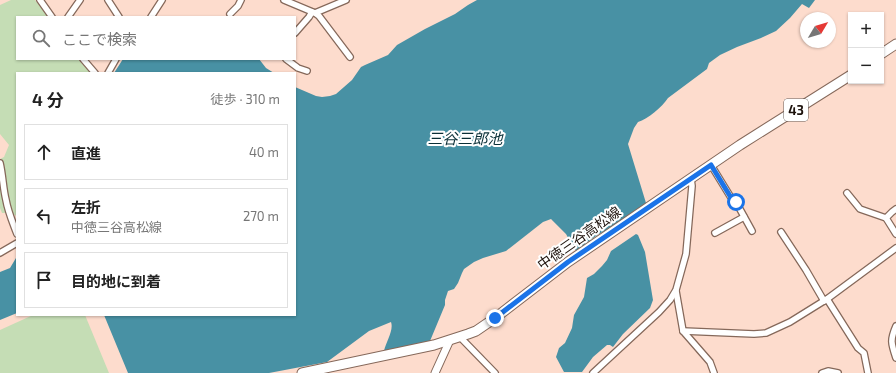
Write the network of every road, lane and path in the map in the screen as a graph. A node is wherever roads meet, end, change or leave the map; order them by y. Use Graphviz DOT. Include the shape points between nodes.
graph roads {
  1 [pos="40,0"];
  2 [pos="80,0"];
  3 [pos="108,0"];
  4 [pos="162,0"];
  5 [pos="241,0"];
  6 [pos="284,0"];
  7 [pos="346,0"];
  8 [pos="313,13"];
  9 [pos="230,14"];
  10 [pos="51,16"];
  11 [pos="69,16"];
  12 [pos="118,16"];
  13 [pos="152,16"];
  14 [pos="296,32"];
  15 [pos="896,44"];
  16 [pos="884,52"];
  17 [pos="350,57"];
  18 [pos="83,60"];
  19 [pos="115,60"];
  20 [pos="287,60"];
  21 [pos="307,71"];
  22 [pos="94,72"];
  23 [pos="109,72"];
  24 [pos="848,77"];
  25 [pos="0,163"];
  26 [pos="711,165"];
  27 [pos="691,179"];
  28 [pos="847,193"];
  29 [pos="896,209"];
  30 [pos="744,217"];
  31 [pos="886,218"];
  32 [pos="16,231"];
  33 [pos="752,231"];
  34 [pos="781,232"];
  35 [pos="715,234"];
  36 [pos="896,234"];
  37 [pos="16,244"];
  38 [pos="895,248"];
  39 [pos="0,253"];
  40 [pos="896,256"];
  41 [pos="676,290"];
  42 [pos="825,300"];
  43 [pos="896,326"];
  44 [pos="683,331"];
  45 [pos="460,337"];
  46 [pos="450,340"];
  47 [pos="896,358"];
  48 [pos="713,372"];
  49 [pos="302,373"];
  50 [pos="436,373"];
  51 [pos="495,373"];
  52 [pos="593,373"];
  53 [pos="822,373"];
  54 [pos="838,373"];
  55 [pos="868,373"];
  1 -- 10 [label="street"];
  2 -- 11 [label="street"];
  3 -- 12 [label="street"];
  4 -- 13 [label="street"];
  5 -- 9 [label="street"];
  6 -- 8 [label="street"];
  7 -- 8 [label="street"];
  8 -- 14 [label="street"];
  8 -- 17 [label="street" via="319,16"];
  15 -- 16 [label="main road"];
  18 -- 22 [label="street"];
  19 -- 23 [label="street"];
  20 -- 21 [label="street"];
  24 -- 26 [label="main road, 中徳三谷高松線 / 43"];
  25 -- 32 [label="street" via="6,200"];
  26 -- 27 [label="main road, 中徳三谷高松線 / 43"];
  26 -- 30 [label="street"];
  27 -- 41 [label="street" via="686,254"];
  27 -- 45 [label="main road, 中徳三谷高松線 / 43" via="568,262 484,326"];
  28 -- 31 [label="street" via="860,209"];
  29 -- 31 [label="street"];
  30 -- 33 [label="street"];
  30 -- 35 [label="street"];
  31 -- 36 [label="street"];
  34 -- 42 [label="street"];
  37 -- 39 [label="street"];
  38 -- 40 [label="street"];
  38 -- 42 [label="street"];
  41 -- 44 [label="street"];
  41 -- 52 [label="street" via="659,312"];
  42 -- 44 [label="street" via="790,322 766,333"];
  42 -- 55 [label="street" via="864,353"];
  43 -- 47 [label="street" via="892,335 892,345"];
  44 -- 48 [label="street" via="710,362"];
  45 -- 46 [label="main road, 中徳三谷高松線 / 43"];
  45 -- 51 [label="street"];
  46 -- 49 [label="main road, 中徳三谷高松線 / 43"];
  46 -- 50 [label="street"];
  53 -- 54 [label="street"];
}
